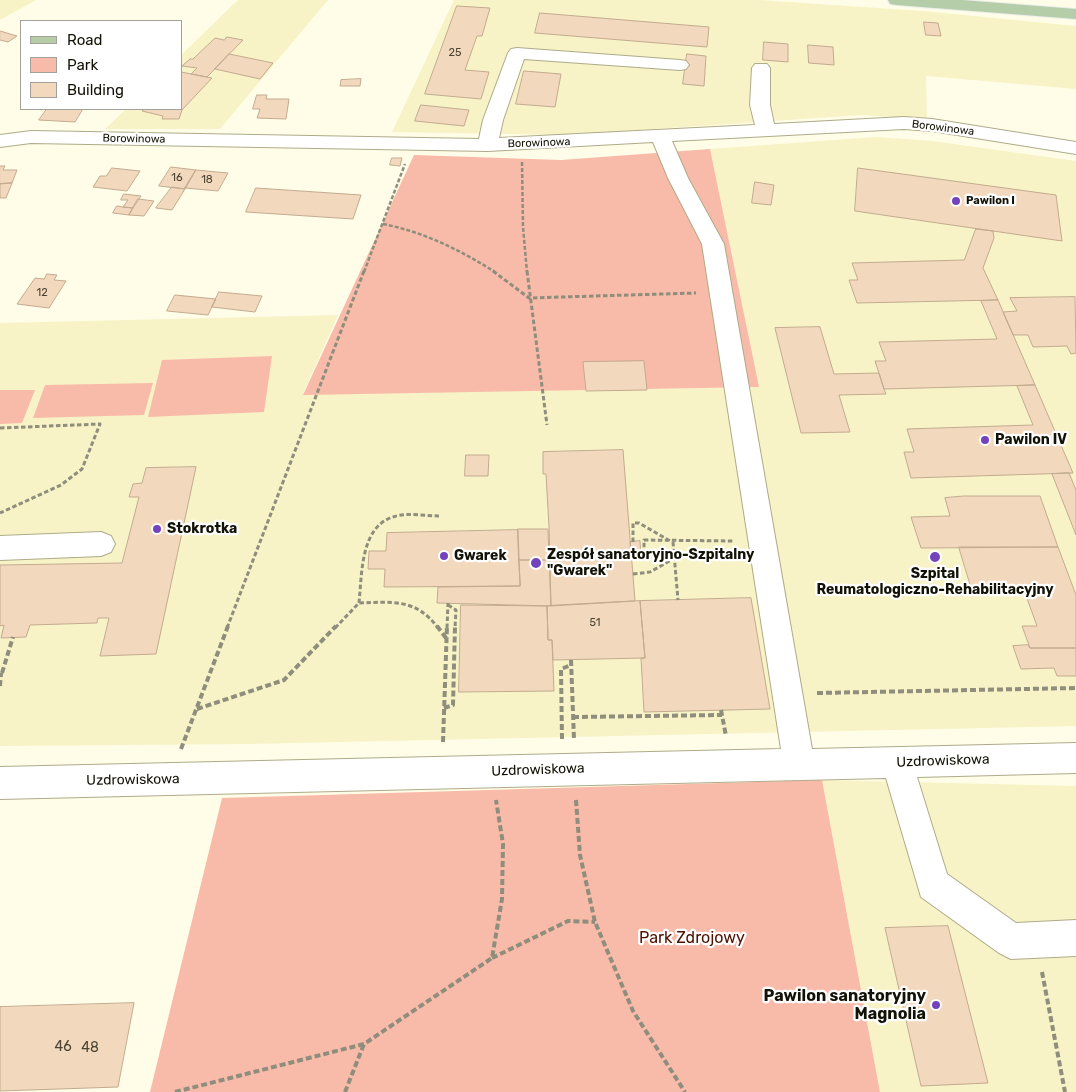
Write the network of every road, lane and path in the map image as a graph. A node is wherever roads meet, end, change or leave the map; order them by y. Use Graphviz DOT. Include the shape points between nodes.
graph roads {
  1 [pos="896,0"];
  2 [pos="1076,14"];
  3 [pos="680,65"];
  4 [pos="761,68"];
  5 [pos="766,130"];
  6 [pos="660,136"];
  7 [pos="0,141"];
  8 [pos="488,145"];
  9 [pos="1076,148"];
  10 [pos="522,159"];
  11 [pos="406,161"];
  12 [pos="383,224"];
  13 [pos="721,292"];
  14 [pos="529,298"];
  15 [pos="546,425"];
  16 [pos="0,428"];
  17 [pos="0,513"];
  18 [pos="440,516"];
  19 [pos="763,541"];
  20 [pos="633,542"];
  21 [pos="673,542"];
  22 [pos="101,544"];
  23 [pos="0,548"];
  24 [pos="641,552"];
  25 [pos="673,559"];
  26 [pos="632,574"];
  27 [pos="678,600"];
  28 [pos="359,603"];
  29 [pos="13,637"];
  30 [pos="446,638"];
  31 [pos="570,660"];
  32 [pos="571,665"];
  33 [pos="1,673"];
  34 [pos="0,686"];
  35 [pos="1076,688"];
  36 [pos="788,694"];
  37 [pos="444,708"];
  38 [pos="196,709"];
  39 [pos="721,710"];
  40 [pos="722,716"];
  41 [pos="573,717"];
  42 [pos="562,734"];
  43 [pos="726,736"];
  44 [pos="443,748"];
  45 [pos="574,757"];
  46 [pos="1076,758"];
  47 [pos="896,762"];
  48 [pos="798,764"];
  49 [pos="188,766"];
  50 [pos="491,772"];
  51 [pos="0,783"];
  52 [pos="595,922"];
  53 [pos="1076,938"];
  54 [pos="1035,940"];
  55 [pos="492,958"];
  56 [pos="364,1044"];
  57 [pos="175,1092"];
  58 [pos="345,1092"];
  59 [pos="685,1092"];
  60 [pos="1066,1092"];
  1 -- 2 [label="main road"];
  3 -- 8 [label="street" via="517,53 493,120"];
  4 -- 5 [label="street" via="760,105"];
  5 -- 6 [label="street, Borowinowa"];
  5 -- 9 [label="street, Borowinowa" via="904,123"];
  6 -- 8 [label="street, Borowinowa"];
  6 -- 13 [label="street" via="713,244"];
  7 -- 8 [label="street, Borowinowa" via="30,137"];
  10 -- 14 [label="path"];
  11 -- 12 [label="path"];
  12 -- 14 [label="path" via="403,227 438,241 508,281"];
  12 -- 38 [label="path"];
  13 -- 14 [label="path"];
  13 -- 19 [label="street"];
  14 -- 15 [label="path"];
  16 -- 17 [label="path" via="100,424 82,469 61,485"];
  18 -- 28 [label="path" via="396,516 387,518 378,526 367,539"];
  19 -- 21 [label="path"];
  19 -- 36 [label="street"];
  20 -- 21 [label="path" via="633,523 639,523"];
  21 -- 24 [label="path" via="644,540 644,551"];
  21 -- 25 [label="path"];
  22 -- 23 [label="street"];
  25 -- 26 [label="path" via="650,572"];
  25 -- 27 [label="path"];
  28 -- 30 [label="path" via="393,602 416,606 433,619"];
  28 -- 38 [label="path" via="284,680"];
  29 -- 33 [label="path"];
  30 -- 37 [label="path"];
  30 -- 37 [label="path" via="448,604 456,610 453,705"];
  31 -- 32 [label="path"];
  32 -- 41 [label="path"];
  32 -- 42 [label="path" via="561,669"];
  33 -- 34 [label="path"];
  35 -- 36 [label="path"];
  36 -- 48 [label="street"];
  37 -- 44 [label="path"];
  38 -- 49 [label="path"];
  39 -- 40 [label="path"];
  40 -- 41 [label="path"];
  40 -- 43 [label="path"];
  41 -- 45 [label="path"];
  45 -- 48 [label="street, Uzdrowiskowa"];
  45 -- 50 [label="street, Uzdrowiskowa"];
  45 -- 52 [label="path" via="580,855"];
  46 -- 47 [label="street, Uzdrowiskowa"];
  47 -- 48 [label="street, Uzdrowiskowa"];
  47 -- 54 [label="street" via="933,885 1011,941"];
  49 -- 50 [label="street, Uzdrowiskowa"];
  49 -- 51 [label="street, Uzdrowiskowa"];
  50 -- 55 [label="path" via="503,844 502,899"];
  52 -- 55 [label="path" via="568,921"];
  52 -- 59 [label="path" via="633,1011"];
  53 -- 54 [label="street"];
  54 -- 60 [label="path"];
  55 -- 56 [label="path"];
  56 -- 57 [label="path"];
  56 -- 58 [label="path"];
}
